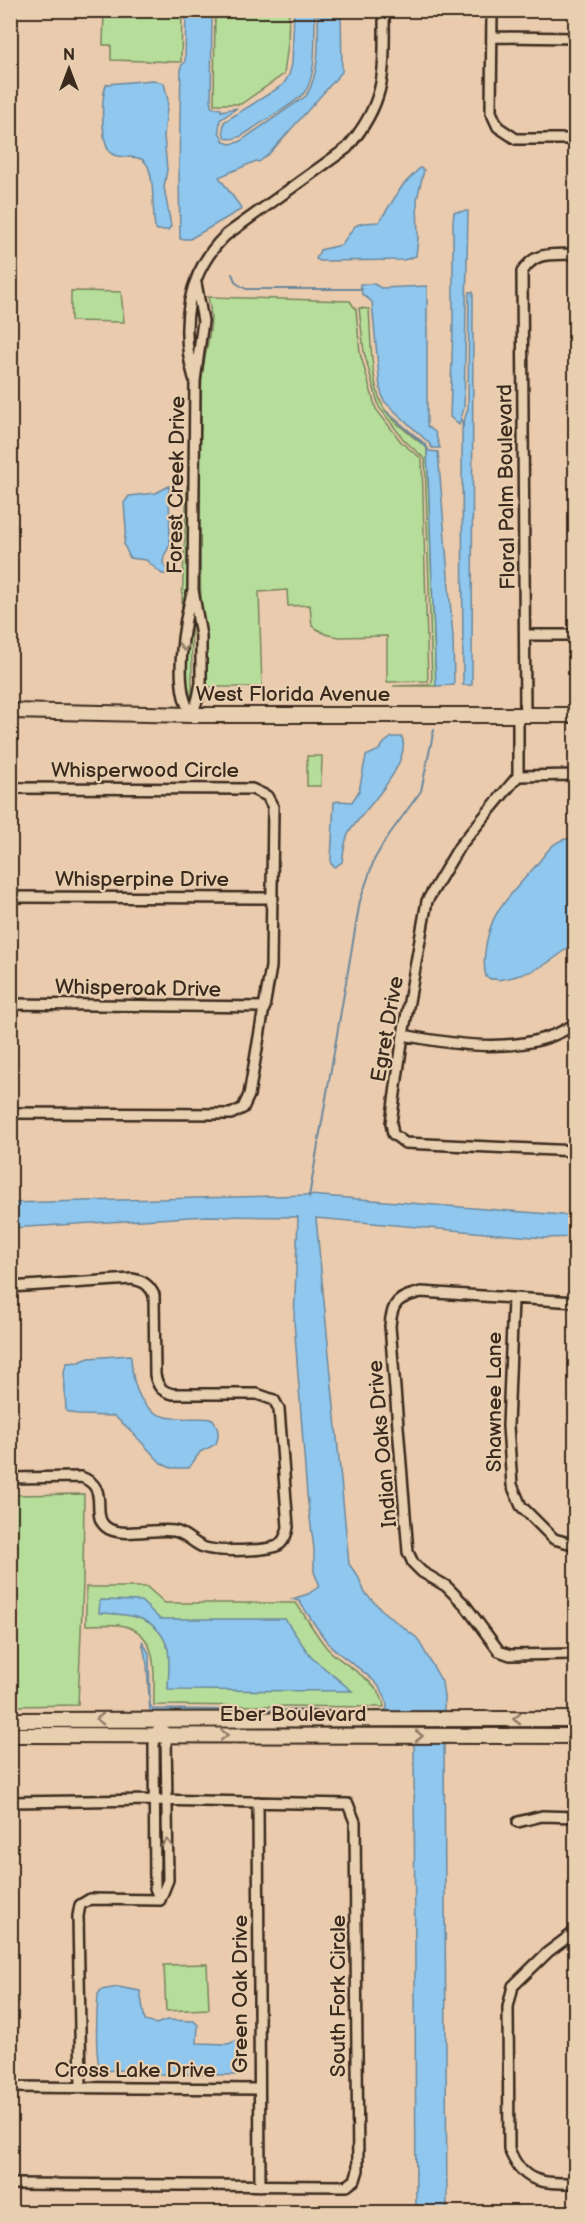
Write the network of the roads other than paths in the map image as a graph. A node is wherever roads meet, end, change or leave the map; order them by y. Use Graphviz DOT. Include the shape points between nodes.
graph roads {
  1 [pos="384,10"];
  2 [pos="492,10"];
  3 [pos="492,38"];
  4 [pos="576,38"];
  5 [pos="576,139"];
  6 [pos="576,254"];
  7 [pos="196,283"];
  8 [pos="185,330"];
  9 [pos="203,331"];
  10 [pos="195,381"];
  11 [pos="193,590"];
  12 [pos="525,635"];
  13 [pos="576,635"];
  14 [pos="10,711"];
  15 [pos="192,715"];
  16 [pos="522,715"];
  17 [pos="576,715"];
  18 [pos="576,775"];
  19 [pos="518,776"];
  20 [pos="10,788"];
  21 [pos="10,897"];
  22 [pos="273,898"];
  23 [pos="10,1004"];
  24 [pos="265,1007"];
  25 [pos="574,1027"];
  26 [pos="403,1035"];
  27 [pos="10,1113"];
  28 [pos="576,1150"];
  29 [pos="10,1287"];
  30 [pos="513,1299"];
  31 [pos="576,1302"];
  32 [pos="10,1478"];
  33 [pos="576,1545"];
  34 [pos="576,1654"];
  35 [pos="159,1719"];
  36 [pos="576,1719"];
  37 [pos="10,1720"];
  38 [pos="10,1735"];
  39 [pos="161,1735"];
  40 [pos="576,1736"];
  41 [pos="154,1800"];
  42 [pos="167,1801"];
  43 [pos="10,1802"];
  44 [pos="258,1802"];
  45 [pos="576,1817"];
  46 [pos="518,1822"];
  47 [pos="160,1900"];
  48 [pos="576,1931"];
  49 [pos="10,2087"];
  50 [pos="81,2087"];
  51 [pos="259,2089"];
  52 [pos="576,2183"];
  53 [pos="10,2184"];
  54 [pos="260,2186"];
  1 -- 7 [label="street, Forest Creek Drive" via="380,92 360,133 347,148 226,235 211,249"];
  2 -- 3 [label="street"];
  3 -- 4 [label="street"];
  3 -- 5 [label="street" via="491,112 498,127 516,139"];
  6 -- 12 [label="street, Floral Palm Boulevard" via="540,255 529,261 522,272"];
  7 -- 8 [label="street, Forest Creek Drive"];
  7 -- 9 [label="street, Forest Creek Drive"];
  8 -- 9 [label="street"];
  8 -- 10 [label="street, Forest Creek Drive"];
  9 -- 10 [label="street, Forest Creek Drive"];
  10 -- 11 [label="street, Forest Creek Drive"];
  11 -- 15 [label="street, Forest Creek Drive" via="201,660 198,698"];
  11 -- 15 [label="street, Forest Creek Drive, one-way" via="187,610 182,682 186,708"];
  12 -- 13 [label="street"];
  12 -- 16 [label="street, Floral Palm Boulevard"];
  14 -- 15 [label="street, West Florida Avenue"];
  15 -- 16 [label="street, West Florida Avenue"];
  16 -- 17 [label="street, West Florida Avenue"];
  16 -- 19 [label="street"];
  18 -- 19 [label="street"];
  19 -- 26 [label="street, Egret Drive" via="459,847 427,901"];
  20 -- 22 [label="street, Whisperwood Circle" via="252,789 267,796 273,807"];
  21 -- 22 [label="street, Whisperpine Drive"];
  22 -- 24 [label="street, Whisperwood Circle" via="271,967"];
  23 -- 24 [label="street, Whisperoak Drive"];
  24 -- 27 [label="street, Whisperwood Circle" via="249,1095 243,1108 231,1114"];
  25 -- 26 [label="street" via="520,1044 474,1046"];
  26 -- 28 [label="street, Egret Drive" via="390,1123 393,1134 405,1143"];
  29 -- 32 [label="street" via="132,1279 149,1285 154,1295 155,1375 163,1391 257,1394 274,1400 279,1409 288,1527 279,1545 269,1549 212,1549 173,1531 110,1529 99,1514 97,1487 90,1480"];
  30 -- 31 [label="street, Indian Oaks Drive"];
  30 -- 33 [label="street, Shawnee Lane" via="508,1426 512,1485 521,1506 554,1539"];
  30 -- 34 [label="street, Indian Oaks Drive" via="421,1292 403,1297 392,1310 390,1326 408,1552 422,1572 446,1586 465,1605 499,1651 510,1655"];
  36 -- 35 [label="street, Eber Boulevard, one-way"];
  35 -- 37 [label="street, Eber Boulevard, one-way"];
  35 -- 39 [label="street"];
  38 -- 39 [label="street, Eber Boulevard"];
  39 -- 40 [label="street, Eber Boulevard, one-way"];
  39 -- 41 [label="street"];
  39 -- 42 [label="street"];
  41 -- 42 [label="street, South Fork Circle"];
  41 -- 43 [label="street, South Fork Circle"];
  41 -- 47 [label="street" via="155,1888"];
  42 -- 44 [label="street, South Fork Circle"];
  47 -- 42 [label="street, one-way" via="168,1880"];
  44 -- 51 [label="street, Green Oak Drive"];
  44 -- 54 [label="street, South Fork Circle" via="339,1802 348,1804 352,1811 358,2147 355,2180 346,2186"];
  45 -- 46 [label="street" via="542,1816"];
  47 -- 50 [label="street" via="90,1899 80,1905"];
  48 -- 52 [label="street" via="513,1986 508,2007 509,2149 526,2176 545,2183"];
  49 -- 50 [label="street, Cross Lake Drive"];
  50 -- 51 [label="street, Cross Lake Drive"];
  51 -- 54 [label="street, Green Oak Drive"];
  53 -- 54 [label="street, South Fork Circle"];
}
